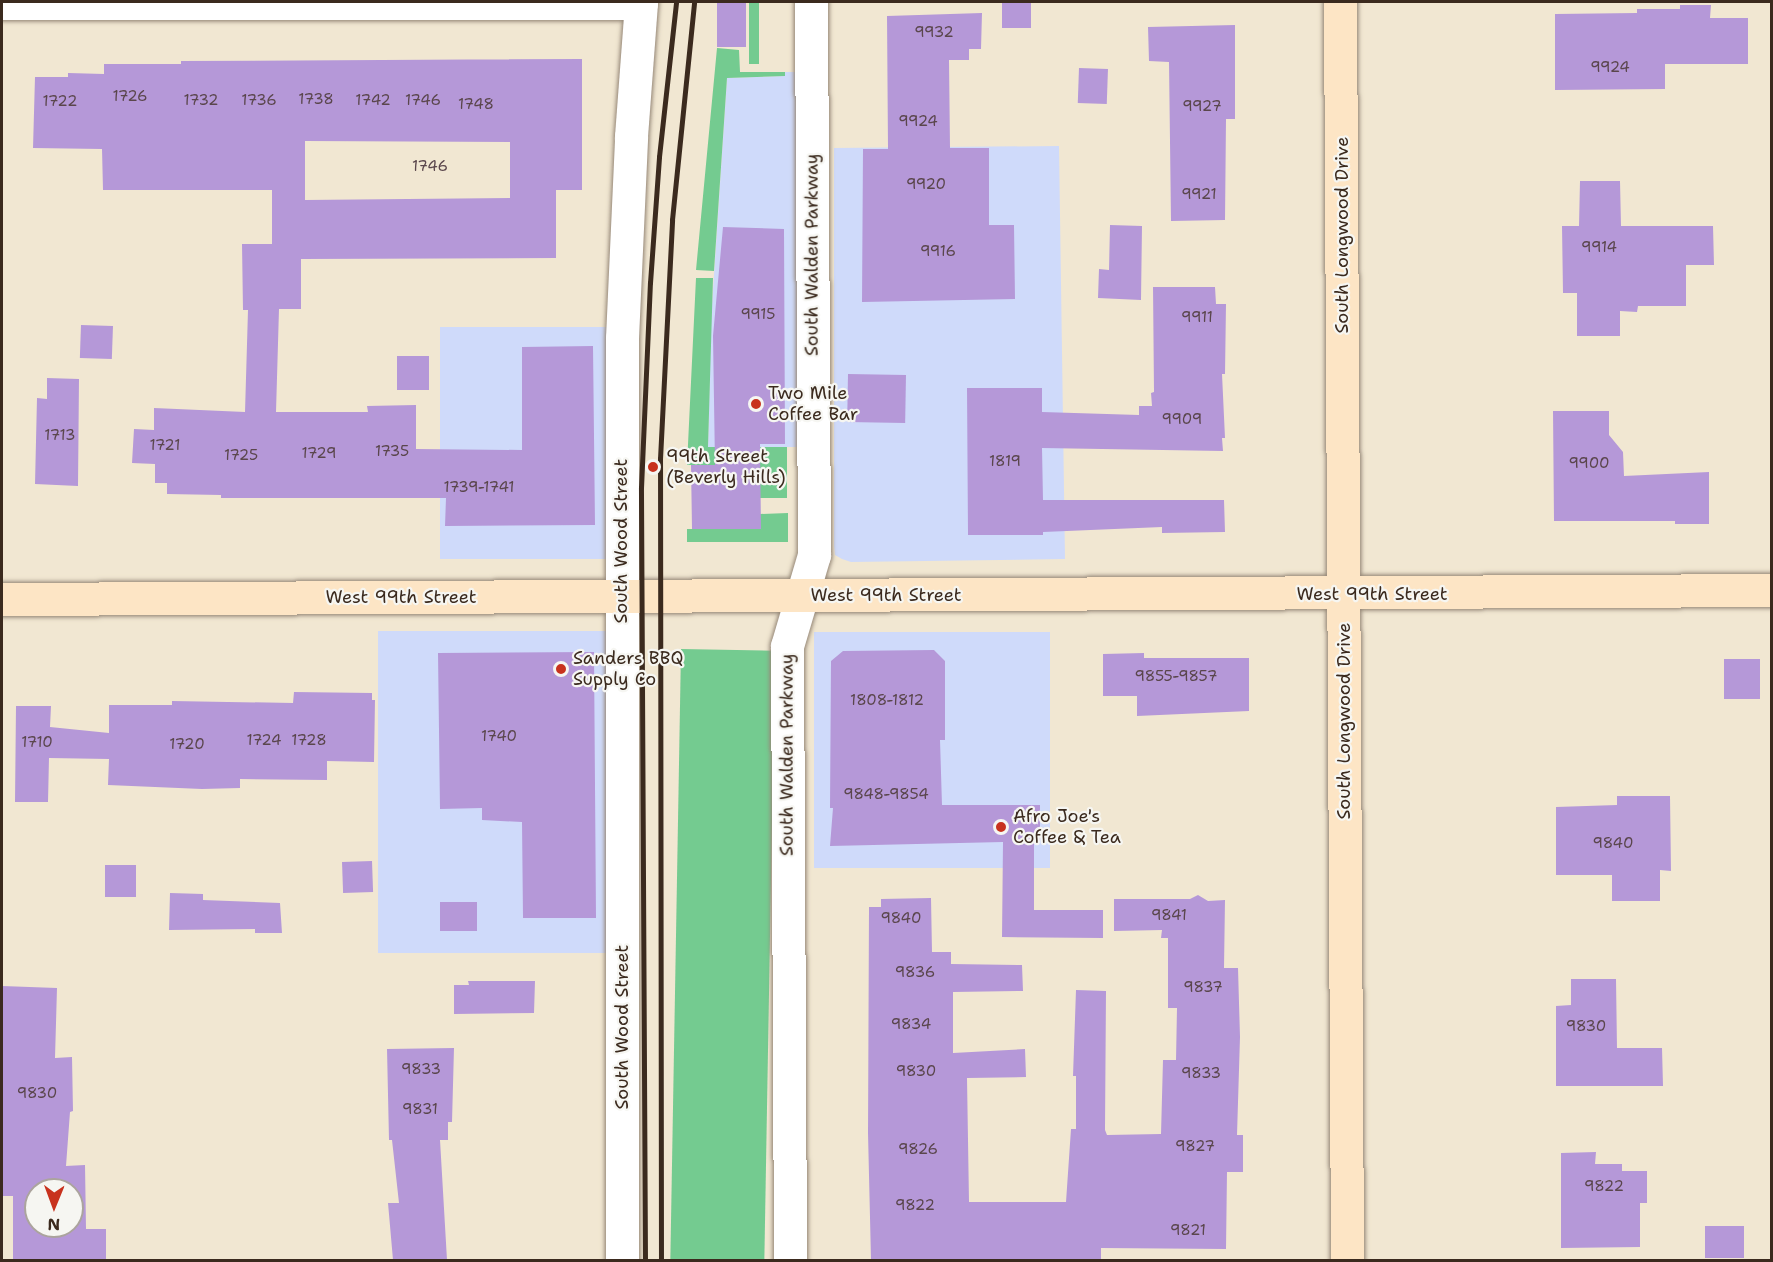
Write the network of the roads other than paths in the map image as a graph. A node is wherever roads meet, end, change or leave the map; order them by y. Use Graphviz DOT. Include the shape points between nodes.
graph roads {
  1 [pos="641,2"];
  2 [pos="811,2"];
  3 [pos="1340,2"];
  4 [pos="2,3"];
  5 [pos="1772,590"];
  6 [pos="1344,594"];
  7 [pos="801,595"];
  8 [pos="621,596"];
  9 [pos="2,599"];
  10 [pos="622,1260"];
  11 [pos="790,1260"];
  12 [pos="1347,1260"];
  1 -- 4 [label="street"];
  1 -- 8 [label="street, South Wood Street" via="622,338"];
  2 -- 7 [label="street, South Walden Parkway" via="814,549"];
  3 -- 6 [label="street, South Longwood Drive"];
  5 -- 6 [label="street, West 99th Street"];
  6 -- 7 [label="street, West 99th Street"];
  6 -- 12 [label="street, South Longwood Drive"];
  7 -- 8 [label="street, West 99th Street"];
  7 -- 11 [label="street, South Walden Parkway" via="787,646"];
  8 -- 9 [label="street, West 99th Street"];
  8 -- 10 [label="street, South Wood Street"];
}
